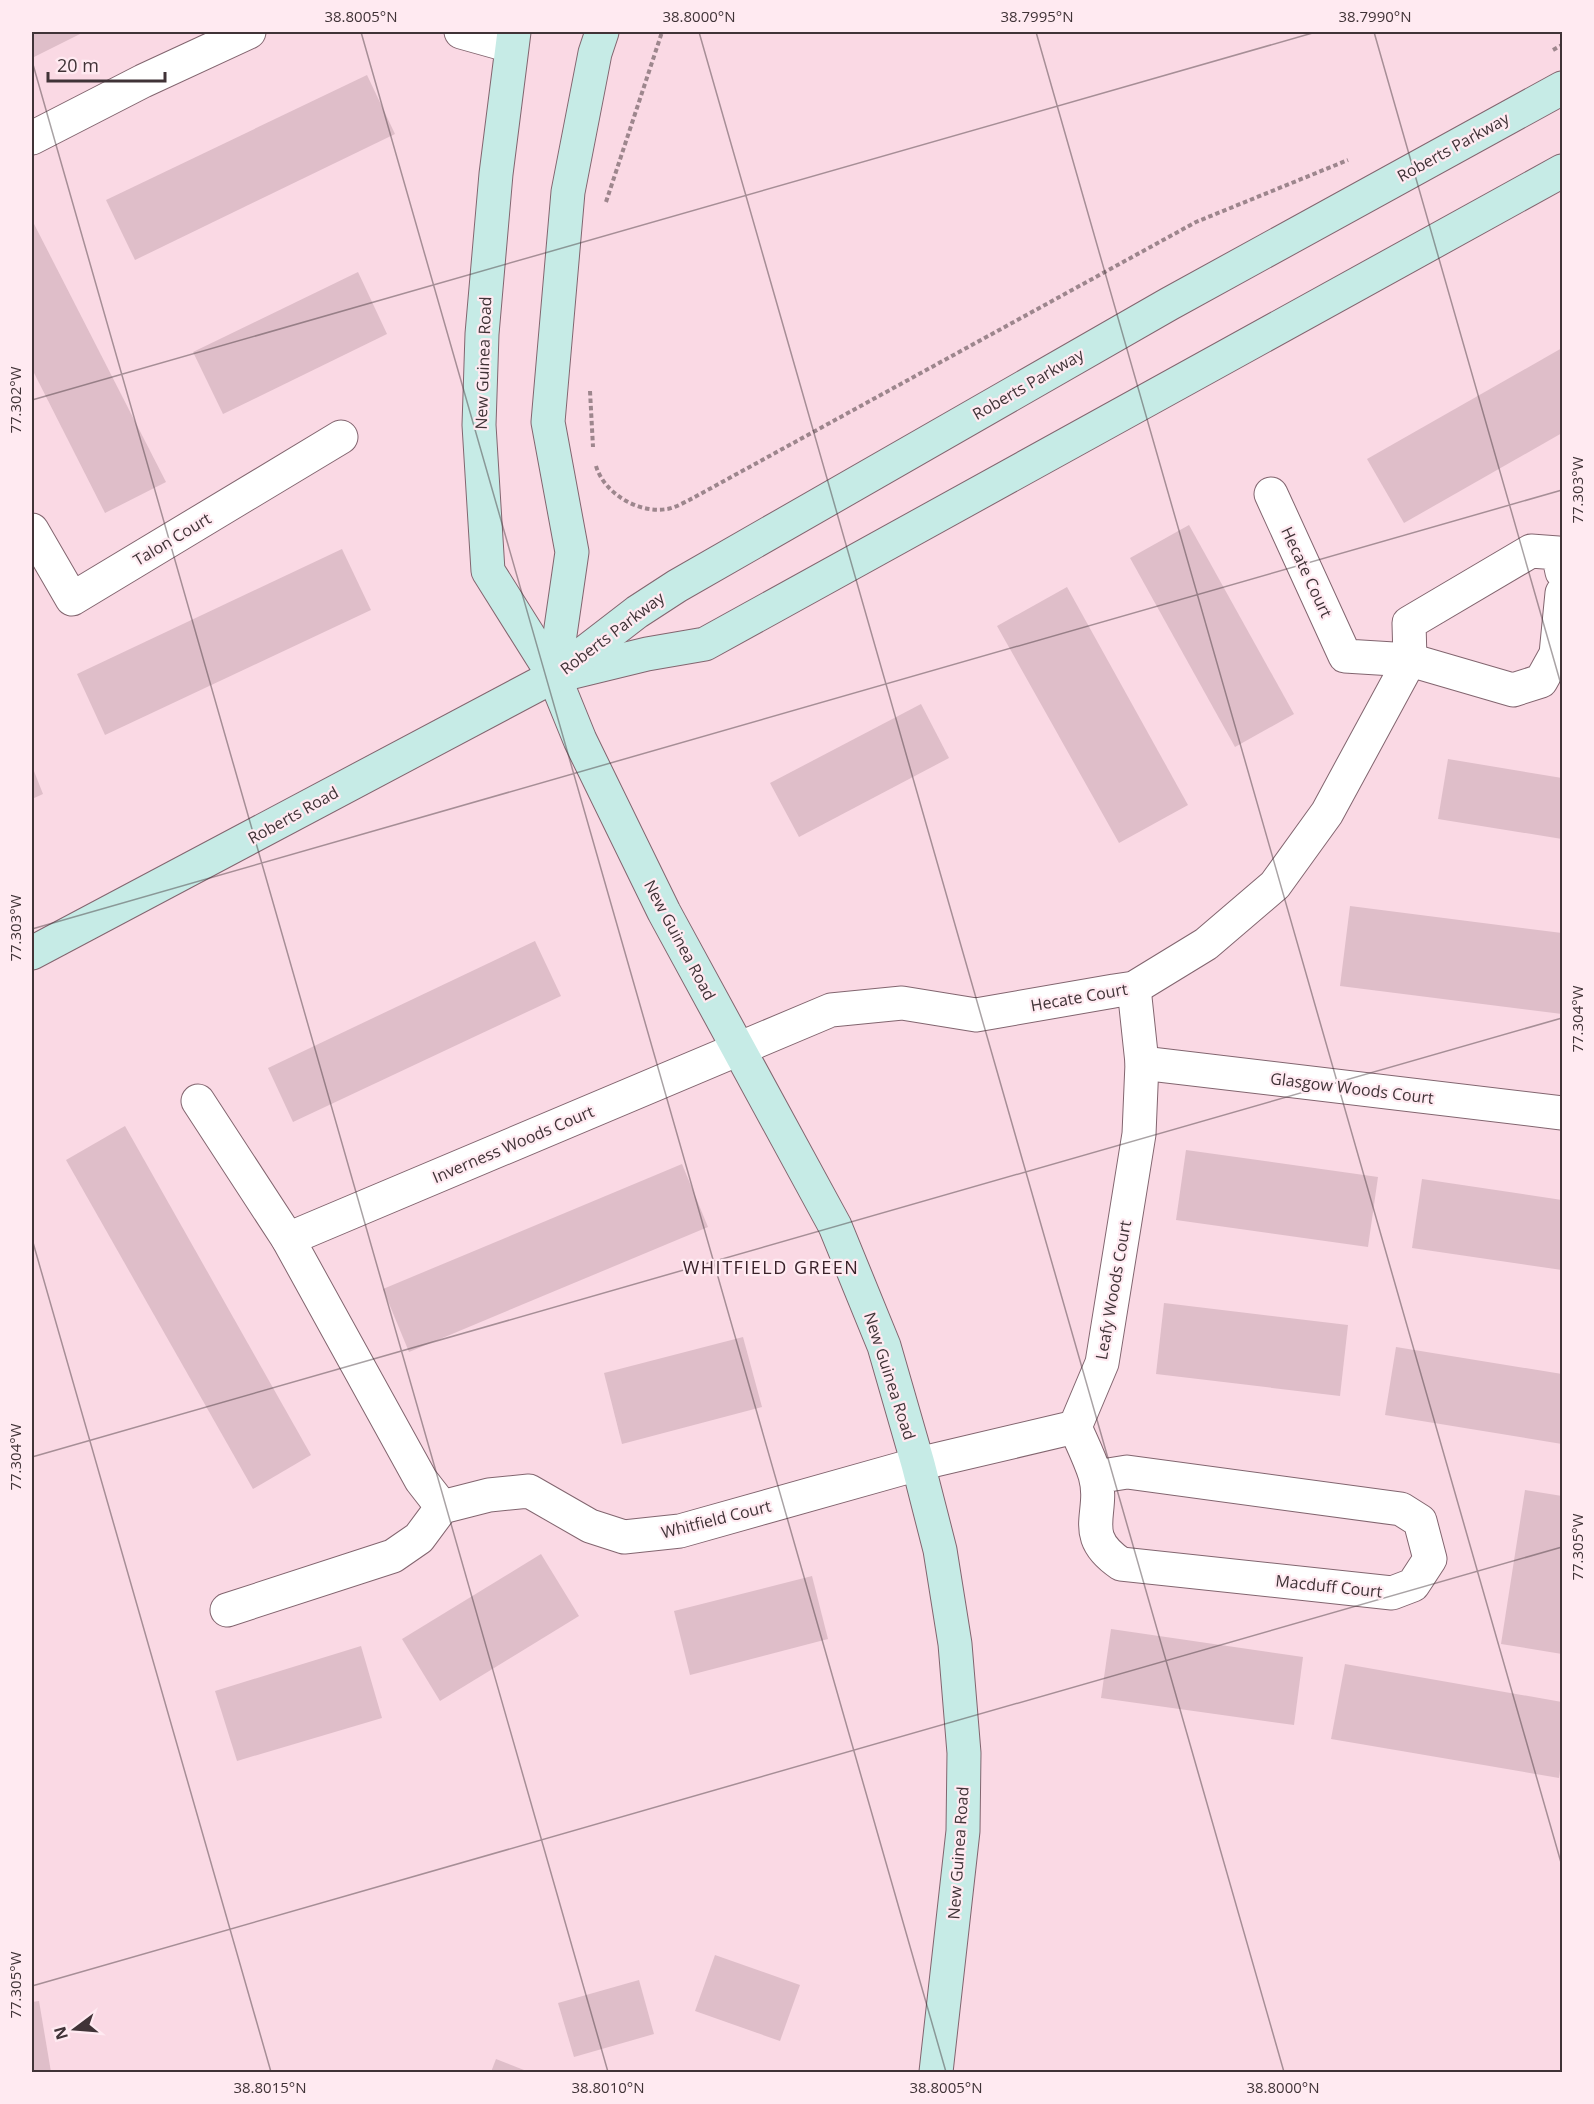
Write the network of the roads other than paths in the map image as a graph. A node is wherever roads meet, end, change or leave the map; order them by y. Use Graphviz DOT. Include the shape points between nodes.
graph roads {
  1 [pos="249,32"];
  2 [pos="461,32"];
  3 [pos="602,32"];
  4 [pos="513,39"];
  5 [pos="1563,88"];
  6 [pos="32,138"];
  7 [pos="1563,171"];
  8 [pos="341,437"];
  9 [pos="1271,494"];
  10 [pos="32,530"];
  11 [pos="1563,572"];
  12 [pos="1563,593"];
  13 [pos="1410,660"];
  14 [pos="555,676"];
  15 [pos="32,953"];
  16 [pos="1134,988"];
  17 [pos="739,1049"];
  18 [pos="1142,1063"];
  19 [pos="198,1101"];
  20 [pos="1563,1113"];
  21 [pos="288,1239"];
  22 [pos="1075,1427"];
  23 [pos="918,1464"];
  24 [pos="1096,1477"];
  25 [pos="442,1508"];
  26 [pos="227,1610"];
  27 [pos="936,2073"];
  1 -- 6 [label="street"];
  2 -- 4 [label="street"];
  3 -- 14 [label="main road, New Guinea Road" via="568,192 553,340 548,422 572,552"];
  4 -- 14 [label="main road, New Guinea Road" via="482,334 479,425 483,514 488,571"];
  5 -- 14 [label="main road, Roberts Parkway" via="1168,304 677,586"];
  7 -- 14 [label="main road, Roberts Parkway" via="705,644"];
  8 -- 10 [label="street, Talon Court" via="72,599"];
  9 -- 13 [label="street, Hecate Court" via="1345,657"];
  11 -- 13 [label="street, Hecate Court" via="1558,553 1531,551 1409,623"];
  12 -- 13 [label="street, Hecate Court" via="1556,654 1541,681 1513,690"];
  13 -- 16 [label="street, Hecate Court" via="1328,813 1275,885 1206,944"];
  14 -- 15 [label="main road, Roberts Road"];
  14 -- 17 [label="main road, New Guinea Road" via="580,740 664,912"];
  16 -- 17 [label="street, Hecate Court" via="976,1015 902,1003 831,1010"];
  16 -- 18 [label="street, Leafy Woods Court"];
  17 -- 21 [label="street, Inverness Woods Court"];
  17 -- 23 [label="main road, New Guinea Road" via="835,1226 884,1346"];
  18 -- 20 [label="street, Glasgow Woods Court"];
  18 -- 22 [label="street, Leafy Woods Court" via="1138,1134 1102,1363"];
  19 -- 21 [label="street"];
  21 -- 25 [label="street" via="421,1480"];
  22 -- 23 [label="street"];
  22 -- 24 [label="street, Macduff Court"];
  23 -- 25 [label="street, Whitfield Court" via="680,1531 624,1537 590,1526 529,1491 489,1495"];
  23 -- 27 [label="main road, New Guinea Road" via="939,1550 955,1644 964,1753 963,1831"];
  24 -- 24 [label="street, Macduff Court" via="1096,1534 1104,1552 1121,1564 1392,1593 1413,1585 1430,1559 1420,1521 1401,1509 1126,1472"];
  25 -- 26 [label="street" via="419,1538 393,1556"];
}
